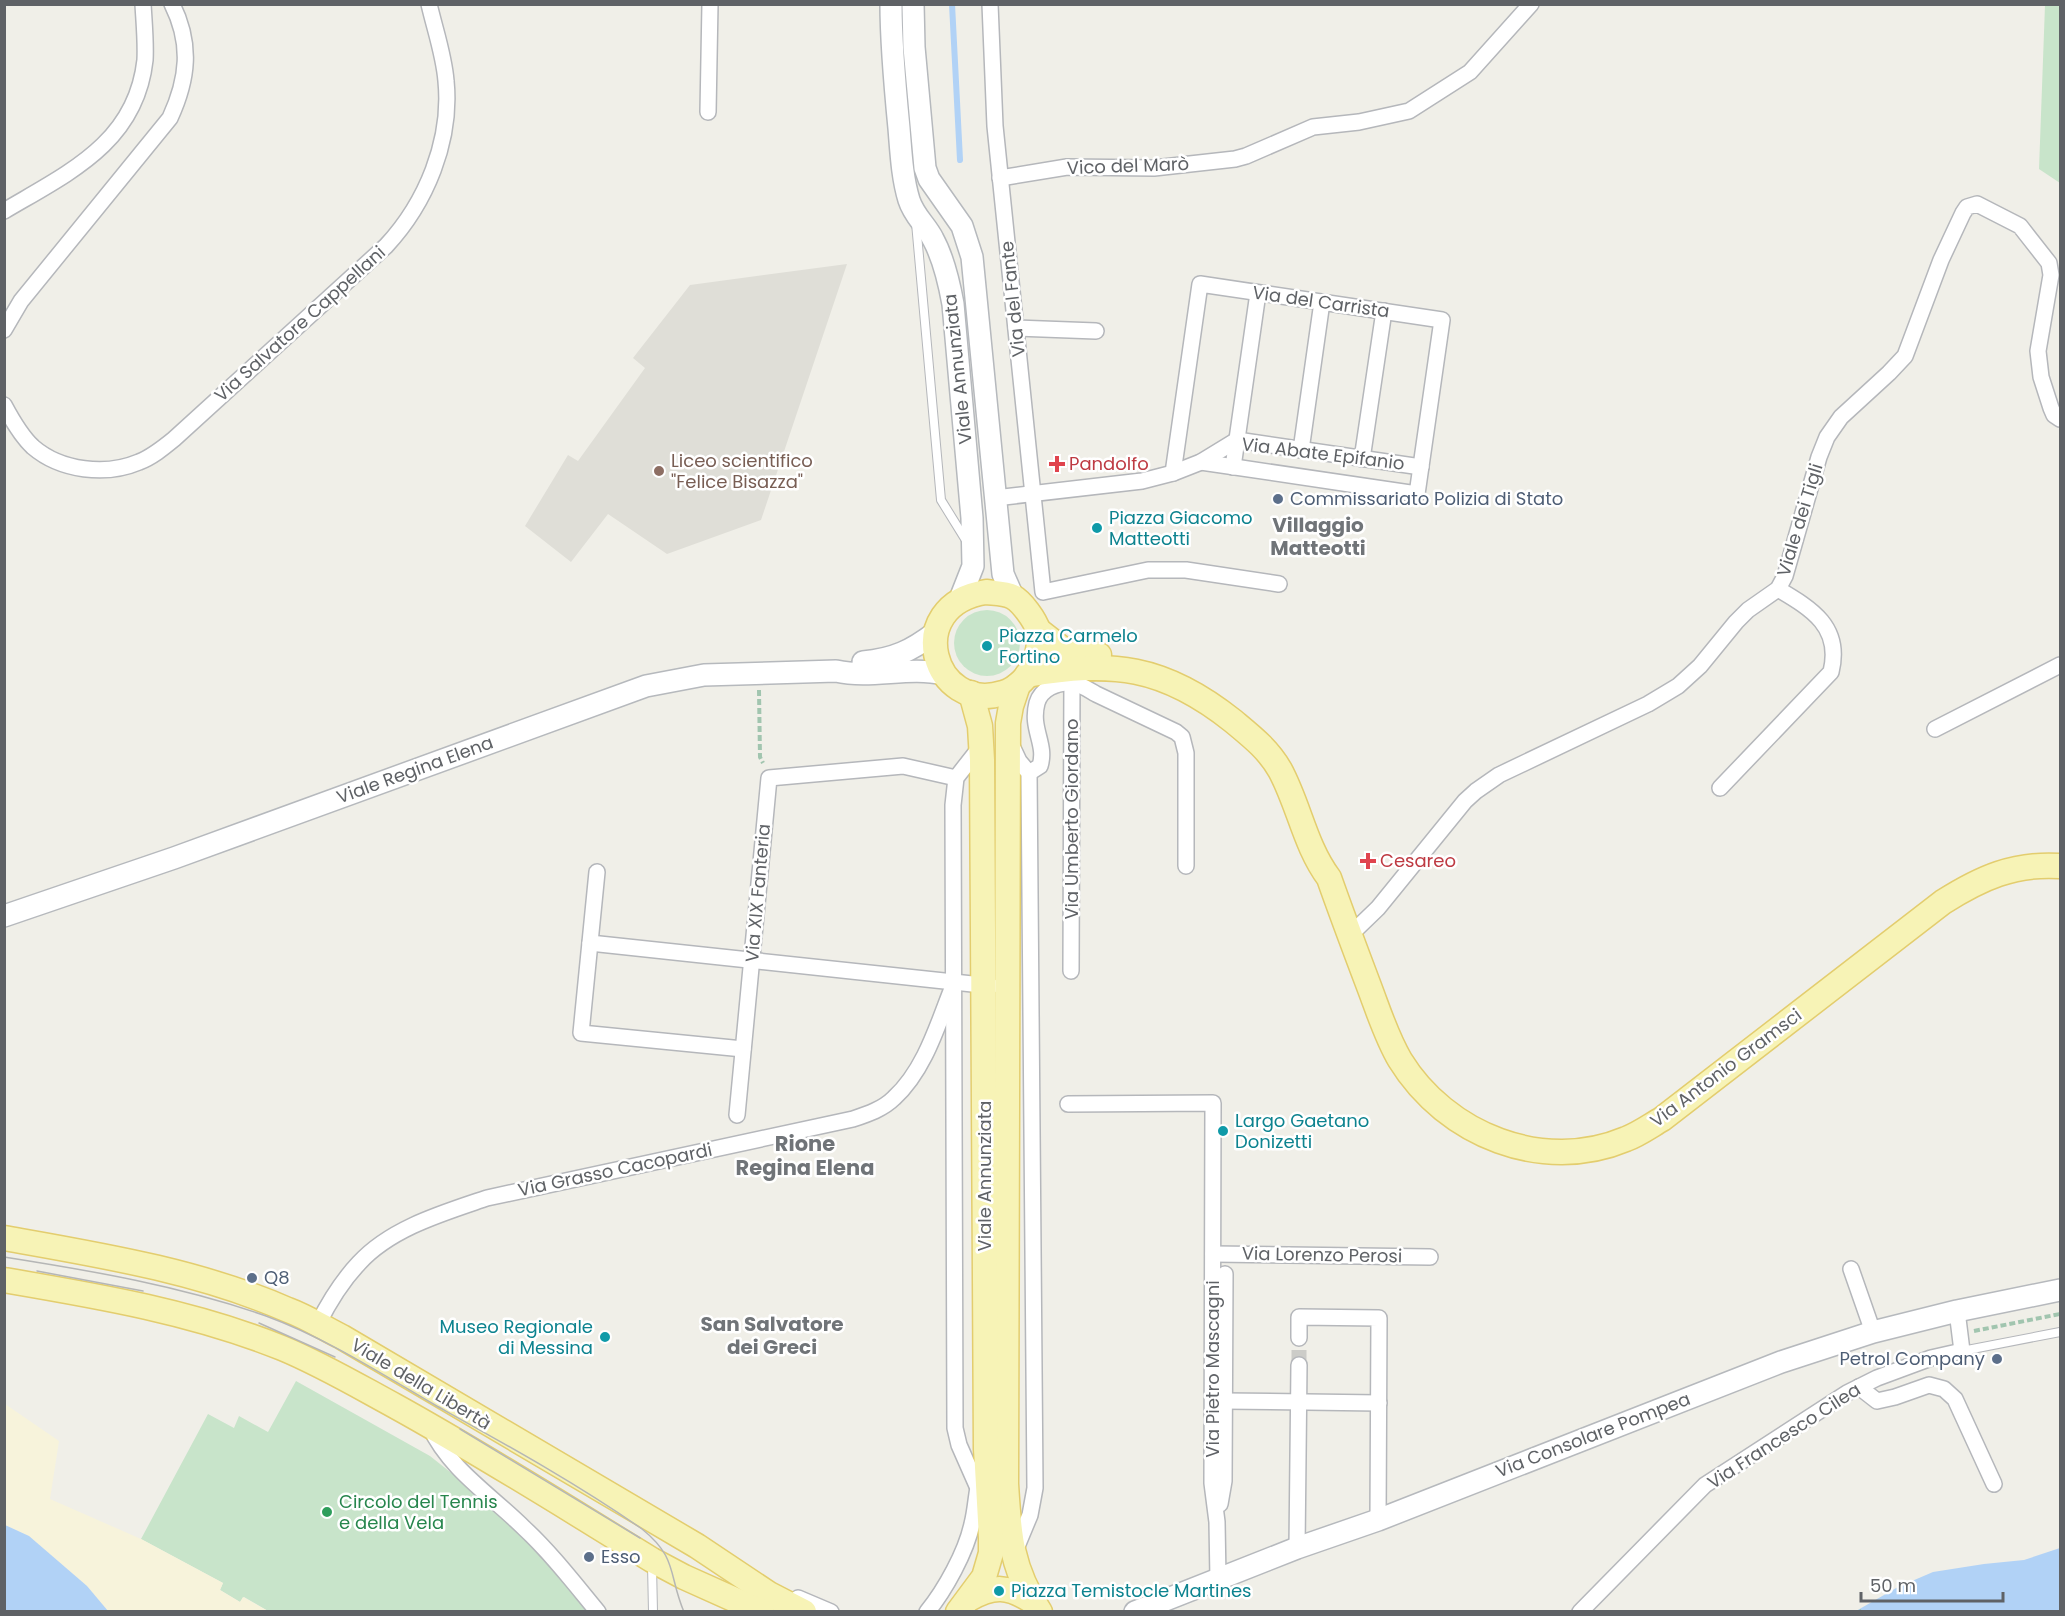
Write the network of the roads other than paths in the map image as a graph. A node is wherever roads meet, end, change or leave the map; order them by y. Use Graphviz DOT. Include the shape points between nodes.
graph roads {
  1 [pos="172,4"];
  2 [pos="429,4"];
  3 [pos="710,4"];
  4 [pos="891,4"];
  5 [pos="913,4"];
  6 [pos="990,4"];
  7 [pos="1531,4"];
  8 [pos="142,5"];
  9 [pos="708,112"];
  10 [pos="1000,177"];
  11 [pos="4,211"];
  12 [pos="953,212"];
  13 [pos="915,216"];
  14 [pos="932,236"];
  15 [pos="1258,293"];
  16 [pos="1322,302"];
  17 [pos="1384,311"];
  18 [pos="1016,328"];
  19 [pos="4,330"];
  20 [pos="1096,331"];
  21 [pos="4,405"];
  22 [pos="2061,419"];
  23 [pos="1236,440"];
  24 [pos="1301,450"];
  25 [pos="1362,459"];
  26 [pos="1202,462"];
  27 [pos="1233,467"];
  28 [pos="1421,467"];
  29 [pos="1173,473"];
  30 [pos="1034,494"];
  31 [pos="996,498"];
  32 [pos="972,551"];
  33 [pos="1279,584"];
  34 [pos="1778,589"];
  35 [pos="1013,597"];
  36 [pos="960,599"];
  37 [pos="1038,630"];
  38 [pos="936,632"];
  39 [pos="2061,665"];
  40 [pos="836,670"];
  41 [pos="944,674"];
  42 [pos="1072,675"];
  43 [pos="1022,680"];
  44 [pos="971,693"];
  45 [pos="1935,729"];
  46 [pos="1009,738"];
  47 [pos="981,746"];
  48 [pos="1029,773"];
  49 [pos="956,778"];
  50 [pos="1720,788"];
  51 [pos="1186,866"];
  52 [pos="2061,866"];
  53 [pos="597,872"];
  54 [pos="1329,878"];
  55 [pos="4,916"];
  56 [pos="1350,935"];
  57 [pos="590,943"];
  58 [pos="752,960"];
  59 [pos="1071,970"];
  60 [pos="955,981"];
  61 [pos="995,986"];
  62 [pos="743,1049"];
  63 [pos="1068,1104"];
  64 [pos="737,1115"];
  65 [pos="1006,1118"];
  66 [pos="1031,1119"];
  67 [pos="4,1238"];
  68 [pos="1213,1254"];
  69 [pos="1430,1257"];
  70 [pos="1851,1269"];
  71 [pos="1225,1275"];
  72 [pos="4,1280"];
  73 [pos="2061,1290"];
  74 [pos="1957,1311"];
  75 [pos="318,1324"];
  76 [pos="1873,1332"];
  77 [pos="2061,1332"];
  78 [pos="1299,1338"];
  79 [pos="1962,1351"];
  80 [pos="1299,1365"];
  81 [pos="1859,1387"];
  82 [pos="1224,1401"];
  83 [pos="1299,1401"];
  84 [pos="1379,1402"];
  85 [pos="428,1424"];
  86 [pos="986,1449"];
  87 [pos="1994,1484"];
  88 [pos="978,1488"];
  89 [pos="1378,1520"];
  90 [pos="1217,1522"];
  91 [pos="1298,1548"];
  92 [pos="1014,1554"];
  93 [pos="652,1560"];
  94 [pos="736,1572"];
  95 [pos="1218,1579"];
  96 [pos="963,1605"];
  97 [pos="1036,1606"];
  98 [pos="598,1611"];
  99 [pos="653,1611"];
  100 [pos="762,1611"];
  101 [pos="804,1611"];
  102 [pos="831,1611"];
  103 [pos="927,1611"];
  104 [pos="1135,1611"];
  105 [pos="1580,1611"];
  1 -- 19 [label="street" via="182,31 185,75 170,118 21,301"];
  2 -- 21 [label="street, Via Salvatore Cappellani" via="446,81 443,142 411,214 386,246 174,440 141,462 103,470 47,457 21,434"];
  3 -- 9 [label="street"];
  4 -- 13 [label="main road, Viale Annunziata" via="891,49 902,168"];
  5 -- 12 [label="main road, Viale Annunziata" via="925,168"];
  6 -- 10 [label="street, Via del Fante"];
  7 -- 10 [label="street, Vico del Marò" via="1470,72 1410,111 1313,127 1235,159 1154,168 1082,166"];
  8 -- 11 [label="street" via="142,79 123,122 80,165"];
  10 -- 18 [label="street, Via del Fante"];
  12 -- 14 [label="main road" via="936,215 931,223"];
  12 -- 31 [label="main road, Viale Annunziata" via="972,257"];
  13 -- 14 [label="main road, Viale Annunziata"];
  13 -- 32 [label="lane" via="941,500"];
  14 -- 32 [label="main road, Viale Annunziata" via="949,280 953,304"];
  15 -- 16 [label="street, Via del Carrista"];
  15 -- 23 [label="street"];
  15 -- 29 [label="street, Via del Carrista" via="1200,284"];
  16 -- 17 [label="street, Via del Carrista"];
  16 -- 24 [label="street"];
  17 -- 25 [label="street"];
  17 -- 28 [label="street, Via del Carrista" via="1442,320"];
  18 -- 20 [label="street"];
  18 -- 30 [label="street, Via del Fante"];
  22 -- 34 [label="street, Viale dei Tigli" via="2050,408 2038,361 2051,275 2049,262 2020,226 1971,204 1941,260 1905,356 1846,412 1827,437"];
  23 -- 24 [label="street, Via Abate Epifanio"];
  23 -- 26 [label="street, Via Abate Epifanio"];
  23 -- 27 [label="street"];
  24 -- 25 [label="street, Via Abate Epifanio"];
  25 -- 28 [label="street, Via Abate Epifanio"];
  26 -- 27 [label="street, Via Abate Epifanio"];
  26 -- 29 [label="street, Via Abate Epifanio"];
  27 -- 28 [label="street, Via Abate Epifanio" via="1417,494"];
  29 -- 30 [label="street, Via Abate Epifanio" via="1142,481"];
  30 -- 31 [label="street, Via Abate Epifanio"];
  30 -- 33 [label="street, Via del Fante" via="1043,592 1148,570 1186,570"];
  31 -- 35 [label="main road, Viale Annunziata" via="1003,574"];
  32 -- 36 [label="main road, Viale Annunziata" via="973,566"];
  34 -- 50 [label="street" via="1821,618 1833,646 1831,672"];
  34 -- 56 [label="street, Viale dei Tigli" via="1748,610 1678,686 1648,705 1476,790 1378,908"];
  35 -- 36 [label="main road" via="986,592"];
  35 -- 37 [label="main road"];
  36 -- 38 [label="main road" via="949,608"];
  37 -- 43 [label="main road" via="1035,662"];
  37 -- 54 [label="main road, Via Antonio Gramsci" via="1065,651 1136,658 1169,667 1214,690 1249,718 1273,741 1297,776 1328,855"];
  38 -- 40 [label="main road" via="897,657"];
  38 -- 41 [label="main road" via="934,647"];
  39 -- 45 [label="street"];
  40 -- 41 [label="main road" via="852,675 921,670"];
  40 -- 55 [label="main road, Viale Regina Elena" via="704,675 646,686"];
  41 -- 44 [label="main road"];
  42 -- 43 [label="main road, Via Antonio Gramsci"];
  42 -- 48 [label="street" via="1040,696 1035,728 1043,758 1040,766"];
  42 -- 51 [label="street" via="1182,737 1186,753"];
  42 -- 54 [label="main road, Via Antonio Gramsci" via="1124,669 1164,679 1198,695 1242,729 1266,750 1279,769 1317,862"];
  42 -- 59 [label="street, Via Umberto Giordano"];
  43 -- 44 [label="main road" via="1008,692"];
  43 -- 46 [label="main road, Viale Annunziata" via="1011,706"];
  44 -- 47 [label="main road, Viale Annunziata"];
  46 -- 48 [label="street, Viale Annunziata"];
  46 -- 61 [label="main road, Viale Annunziata"];
  47 -- 49 [label="street"];
  47 -- 61 [label="main road, Viale Annunziata"];
  48 -- 66 [label="street"];
  49 -- 58 [label="street, Via XIX Fanteria" via="903,766 769,778"];
  49 -- 60 [label="street, Viale Annunziata"];
  52 -- 56 [label="main road, Via Antonio Gramsci" via="2008,871 1966,888 1662,1119 1624,1140 1584,1150 1547,1152 1508,1144 1471,1129 1438,1105 1413,1079 1393,1047"];
  53 -- 57 [label="street"];
  54 -- 56 [label="main road, Via Antonio Gramsci"];
  57 -- 58 [label="street"];
  57 -- 62 [label="street" via="581,1033"];
  58 -- 60 [label="street"];
  58 -- 62 [label="street, Via XIX Fanteria"];
  60 -- 61 [label="street"];
  60 -- 75 [label="street, Via Grasso Cacopardi" via="921,1060 903,1089 882,1107 853,1119 487,1198 435,1216 372,1250 345,1279"];
  60 -- 88 [label="street, Viale Annunziata" via="955,1428"];
  61 -- 65 [label="main road, Viale Annunziata"];
  61 -- 86 [label="main road, Viale Annunziata"];
  62 -- 64 [label="street, Via XIX Fanteria"];
  63 -- 68 [label="street, Via Pietro Mascagni" via="1213,1103"];
  65 -- 66 [label="street"];
  65 -- 92 [label="main road, Viale Annunziata" via="1006,1484"];
  66 -- 92 [label="street" via="1035,1488 1030,1515"];
  67 -- 75 [label="main road, Viale della Libertà" via="199,1279 290,1310"];
  68 -- 69 [label="street, Via Lorenzo Perosi"];
  68 -- 90 [label="street, Via Pietro Mascagni" via="1212,1483"];
  70 -- 76 [label="street"];
  71 -- 82 [label="street"];
  72 -- 85 [label="main road, Viale della Libertà" via="182,1315 248,1335 326,1368"];
  73 -- 74 [label="main road, Via Consolare Pompea"];
  74 -- 76 [label="main road, Via Consolare Pompea"];
  74 -- 79 [label="street"];
  75 -- 94 [label="main road, Viale della Libertà"];
  76 -- 89 [label="main road, Via Consolare Pompea" via="1781,1362"];
  77 -- 79 [label="lane"];
  78 -- 84 [label="street" via="1299,1317 1379,1318"];
  79 -- 81 [label="street, Via Francesco Cilea" via="1931,1358"];
  80 -- 83 [label="street"];
  81 -- 87 [label="street" via="1877,1401 1929,1385 1944,1389 1955,1399"];
  81 -- 105 [label="street, Via Francesco Cilea" via="1705,1485"];
  82 -- 83 [label="street"];
  82 -- 90 [label="street" via="1224,1481"];
  83 -- 84 [label="street"];
  83 -- 91 [label="street"];
  84 -- 89 [label="street"];
  85 -- 93 [label="main road, Viale della Libertà"];
  85 -- 98 [label="street" via="438,1446 525,1528"];
  86 -- 88 [label="street"];
  86 -- 96 [label="main road, Viale Annunziata" via="991,1553 984,1577"];
  88 -- 103 [label="street" via="965,1546"];
  89 -- 91 [label="main road, Via Consolare Pompea"];
  90 -- 95 [label="street, Via Pietro Mascagni"];
  91 -- 95 [label="main road, Via Consolare Pompea"];
  92 -- 97 [label="main road, Viale Annunziata" via="1021,1579"];
  93 -- 99 [label="lane"];
  93 -- 100 [label="main road, Viale della Libertà"];
  94 -- 101 [label="main road, Viale della Libertà"];
  94 -- 102 [label="street"];
  95 -- 104 [label="main road, Via Consolare Pompea"];
  96 -- 97 [label="main road, Viale Annunziata" via="984,1590 1001,1588 1018,1592"];
}
